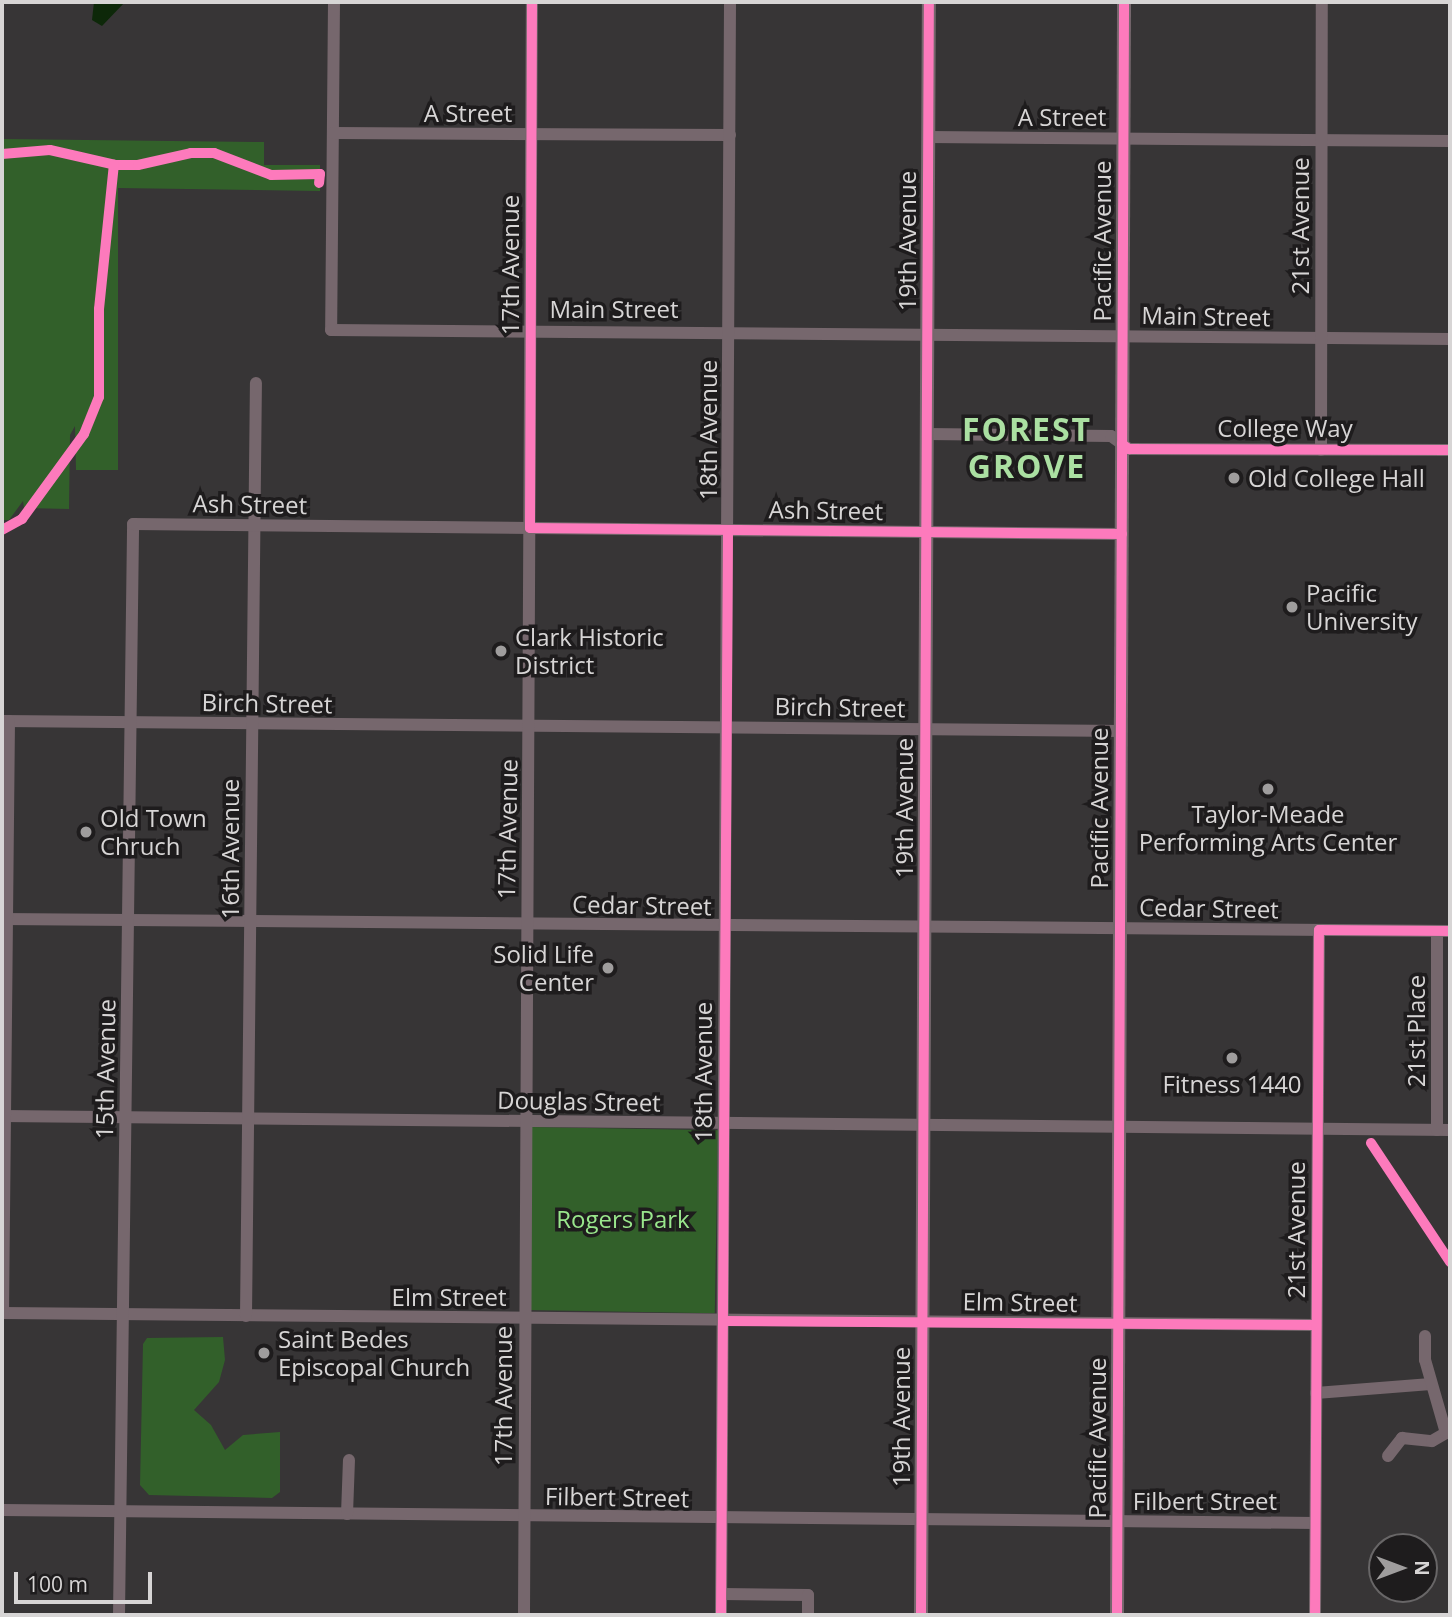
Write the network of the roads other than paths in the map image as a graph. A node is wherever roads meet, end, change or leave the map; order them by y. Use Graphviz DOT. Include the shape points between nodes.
graph roads {
  1 [pos="334,2"];
  2 [pos="532,2"];
  3 [pos="730,2"];
  4 [pos="929,2"];
  5 [pos="1125,2"];
  6 [pos="1322,2"];
  7 [pos="333,133"];
  8 [pos="532,134"];
  9 [pos="730,135"];
  10 [pos="928,137"];
  11 [pos="1124,138"];
  12 [pos="1321,141"];
  13 [pos="1450,141"];
  14 [pos="531,330"];
  15 [pos="729,331"];
  16 [pos="928,334"];
  17 [pos="1122,336"];
  18 [pos="1321,338"];
  19 [pos="1450,339"];
  20 [pos="256,383"];
  21 [pos="928,434"];
  22 [pos="1122,444"];
  23 [pos="1321,450"];
  24 [pos="1450,450"];
  25 [pos="133,524"];
  26 [pos="254,525"];
  27 [pos="530,528"];
  28 [pos="728,530"];
  29 [pos="926,532"];
  30 [pos="1122,534"];
  31 [pos="5,721"];
  32 [pos="130,722"];
  33 [pos="252,723"];
  34 [pos="529,725"];
  35 [pos="727,727"];
  36 [pos="925,729"];
  37 [pos="1121,731"];
  38 [pos="5,919"];
  39 [pos="128,920"];
  40 [pos="251,920"];
  41 [pos="527,924"];
  42 [pos="725,927"];
  43 [pos="924,927"];
  44 [pos="1120,928"];
  45 [pos="1319,930"];
  46 [pos="1444,931"];
  47 [pos="3,1116"];
  48 [pos="126,1116"];
  49 [pos="248,1118"];
  50 [pos="526,1122"];
  51 [pos="724,1124"];
  52 [pos="923,1125"];
  53 [pos="1119,1126"];
  54 [pos="1317,1129"];
  55 [pos="1443,1130"];
  56 [pos="2,1313"];
  57 [pos="123,1315"];
  58 [pos="246,1316"];
  59 [pos="525,1318"];
  60 [pos="723,1321"];
  61 [pos="922,1321"];
  62 [pos="1118,1324"];
  63 [pos="1316,1325"];
  64 [pos="1425,1336"];
  65 [pos="1431,1384"];
  66 [pos="1316,1393"];
  67 [pos="1388,1456"];
  68 [pos="349,1460"];
  69 [pos="2,1510"];
  70 [pos="122,1511"];
  71 [pos="347,1514"];
  72 [pos="524,1517"];
  73 [pos="921,1518"];
  74 [pos="722,1519"];
  75 [pos="1117,1522"];
  76 [pos="1315,1522"];
  77 [pos="722,1594"];
  78 [pos="808,1613"];
  79 [pos="119,1615"];
  80 [pos="524,1615"];
  81 [pos="721,1615"];
  82 [pos="921,1615"];
  83 [pos="1117,1615"];
  84 [pos="1315,1615"];
  1 -- 7 [label="street"];
  2 -- 8 [label="street, 17th Avenue"];
  3 -- 9 [label="street, 18th Avenue"];
  4 -- 10 [label="main road, 19th Avenue"];
  5 -- 11 [label="main road, Pacific Avenue"];
  6 -- 12 [label="street, 21st Avenue"];
  7 -- 8 [label="street, A Street"];
  7 -- 14 [label="street, Main Street" via="331,330"];
  8 -- 9 [label="street, A Street"];
  8 -- 14 [label="street, 17th Avenue"];
  9 -- 15 [label="street, 18th Avenue"];
  10 -- 11 [label="street, A Street"];
  10 -- 16 [label="main road, 19th Avenue"];
  11 -- 12 [label="street, A Street"];
  11 -- 17 [label="main road, Pacific Avenue"];
  12 -- 13 [label="street, A Street"];
  12 -- 18 [label="street, 21st Avenue"];
  14 -- 15 [label="street, Main Street"];
  14 -- 27 [label="street, 17th Avenue"];
  15 -- 16 [label="street, Main Street"];
  15 -- 28 [label="street, 18th Avenue"];
  16 -- 17 [label="street, Main Street"];
  16 -- 21 [label="main road, 19th Avenue"];
  17 -- 18 [label="street, Main Street"];
  17 -- 22 [label="main road, Pacific Avenue"];
  18 -- 19 [label="street, Main Street"];
  18 -- 23 [label="street, 21st Avenue"];
  20 -- 26 [label="street, 16th Avenue"];
  21 -- 22 [label="street, College Way" via="1111,436"];
  21 -- 29 [label="main road, 19th Avenue"];
  22 -- 23 [label="street, College Way" via="1129,449"];
  22 -- 30 [label="main road, Pacific Avenue"];
  23 -- 24 [label="street, College Way"];
  25 -- 26 [label="street, Ash Street"];
  25 -- 32 [label="street, 15th Avenue"];
  26 -- 27 [label="street, Ash Street"];
  26 -- 33 [label="street, 16th Avenue"];
  27 -- 28 [label="street, Ash Street"];
  27 -- 34 [label="street, 17th Avenue"];
  28 -- 29 [label="street, Ash Street"];
  28 -- 35 [label="street, 18th Avenue"];
  29 -- 30 [label="street, Ash Street"];
  29 -- 36 [label="main road, 19th Avenue"];
  30 -- 37 [label="main road, Pacific Avenue"];
  31 -- 32 [label="street, Birch Street"];
  31 -- 38 [label="street"];
  32 -- 33 [label="street, Birch Street"];
  32 -- 39 [label="street, 15th Avenue"];
  33 -- 34 [label="street, Birch Street"];
  33 -- 40 [label="street, 16th Avenue"];
  34 -- 35 [label="street, Birch Street"];
  34 -- 41 [label="street, 17th Avenue"];
  35 -- 36 [label="street, Birch Street"];
  35 -- 42 [label="street, 18th Avenue"];
  36 -- 37 [label="street, Birch Street"];
  36 -- 43 [label="main road, 19th Avenue"];
  37 -- 44 [label="main road, Pacific Avenue"];
  38 -- 39 [label="street, Cedar Street"];
  38 -- 47 [label="street"];
  39 -- 40 [label="street, Cedar Street"];
  39 -- 48 [label="street, 15th Avenue"];
  40 -- 41 [label="street, Cedar Street"];
  40 -- 49 [label="street, 16th Avenue"];
  41 -- 42 [label="street, Cedar Street"];
  41 -- 50 [label="street, 17th Avenue"];
  42 -- 43 [label="street, Cedar Street"];
  42 -- 51 [label="street, 18th Avenue"];
  43 -- 44 [label="street, Cedar Street"];
  43 -- 52 [label="main road, 19th Avenue"];
  44 -- 45 [label="street, Cedar Street"];
  44 -- 53 [label="main road, Pacific Avenue"];
  45 -- 46 [label="street, Cedar Street"];
  45 -- 54 [label="street, 21st Avenue"];
  46 -- 55 [label="street, 21st Place"];
  47 -- 48 [label="street, Douglas Street"];
  47 -- 56 [label="street"];
  48 -- 49 [label="street, Douglas Street"];
  48 -- 57 [label="street, 15th Avenue"];
  49 -- 50 [label="street, Douglas Street"];
  49 -- 58 [label="street, 16th Avenue"];
  50 -- 51 [label="street, Douglas Street"];
  50 -- 59 [label="street, 17th Avenue"];
  51 -- 52 [label="street, Douglas Street"];
  51 -- 60 [label="street, 18th Avenue"];
  52 -- 53 [label="street, Douglas Street"];
  52 -- 61 [label="main road, 19th Avenue"];
  53 -- 54 [label="street, Douglas Street"];
  53 -- 62 [label="main road, Pacific Avenue"];
  54 -- 55 [label="street, Douglas Street"];
  54 -- 63 [label="street, 21st Avenue"];
  56 -- 57 [label="street, Elm Street"];
  57 -- 58 [label="street, Elm Street"];
  57 -- 70 [label="street, 15th Avenue"];
  58 -- 59 [label="street, Elm Street"];
  59 -- 60 [label="street, Elm Street"];
  59 -- 72 [label="street, 17th Avenue"];
  60 -- 61 [label="street, Elm Street"];
  60 -- 74 [label="street, 18th Avenue"];
  61 -- 62 [label="street, Elm Street"];
  61 -- 73 [label="main road, 19th Avenue"];
  62 -- 63 [label="street, Elm Street"];
  62 -- 75 [label="main road, Pacific Avenue"];
  63 -- 66 [label="street, 21st Avenue"];
  64 -- 65 [label="street"];
  65 -- 66 [label="street"];
  65 -- 67 [label="street" via="1445,1437 1432,1441 1402,1438"];
  66 -- 76 [label="street, 21st Avenue"];
  68 -- 71 [label="street"];
  69 -- 70 [label="street, Filbert Street"];
  70 -- 71 [label="street, Filbert Street"];
  70 -- 79 [label="street, 15th Avenue"];
  71 -- 72 [label="street, Filbert Street"];
  72 -- 74 [label="street, Filbert Street"];
  72 -- 80 [label="street, 17th Avenue"];
  73 -- 74 [label="street, Filbert Street"];
  73 -- 75 [label="street, Filbert Street"];
  73 -- 82 [label="main road, 19th Avenue"];
  74 -- 77 [label="street, 18th Avenue"];
  75 -- 76 [label="street, Filbert Street"];
  75 -- 83 [label="main road, Pacific Avenue"];
  76 -- 84 [label="street, 21st Avenue"];
  77 -- 78 [label="street" via="808,1595"];
  77 -- 81 [label="street, 18th Avenue"];
}
